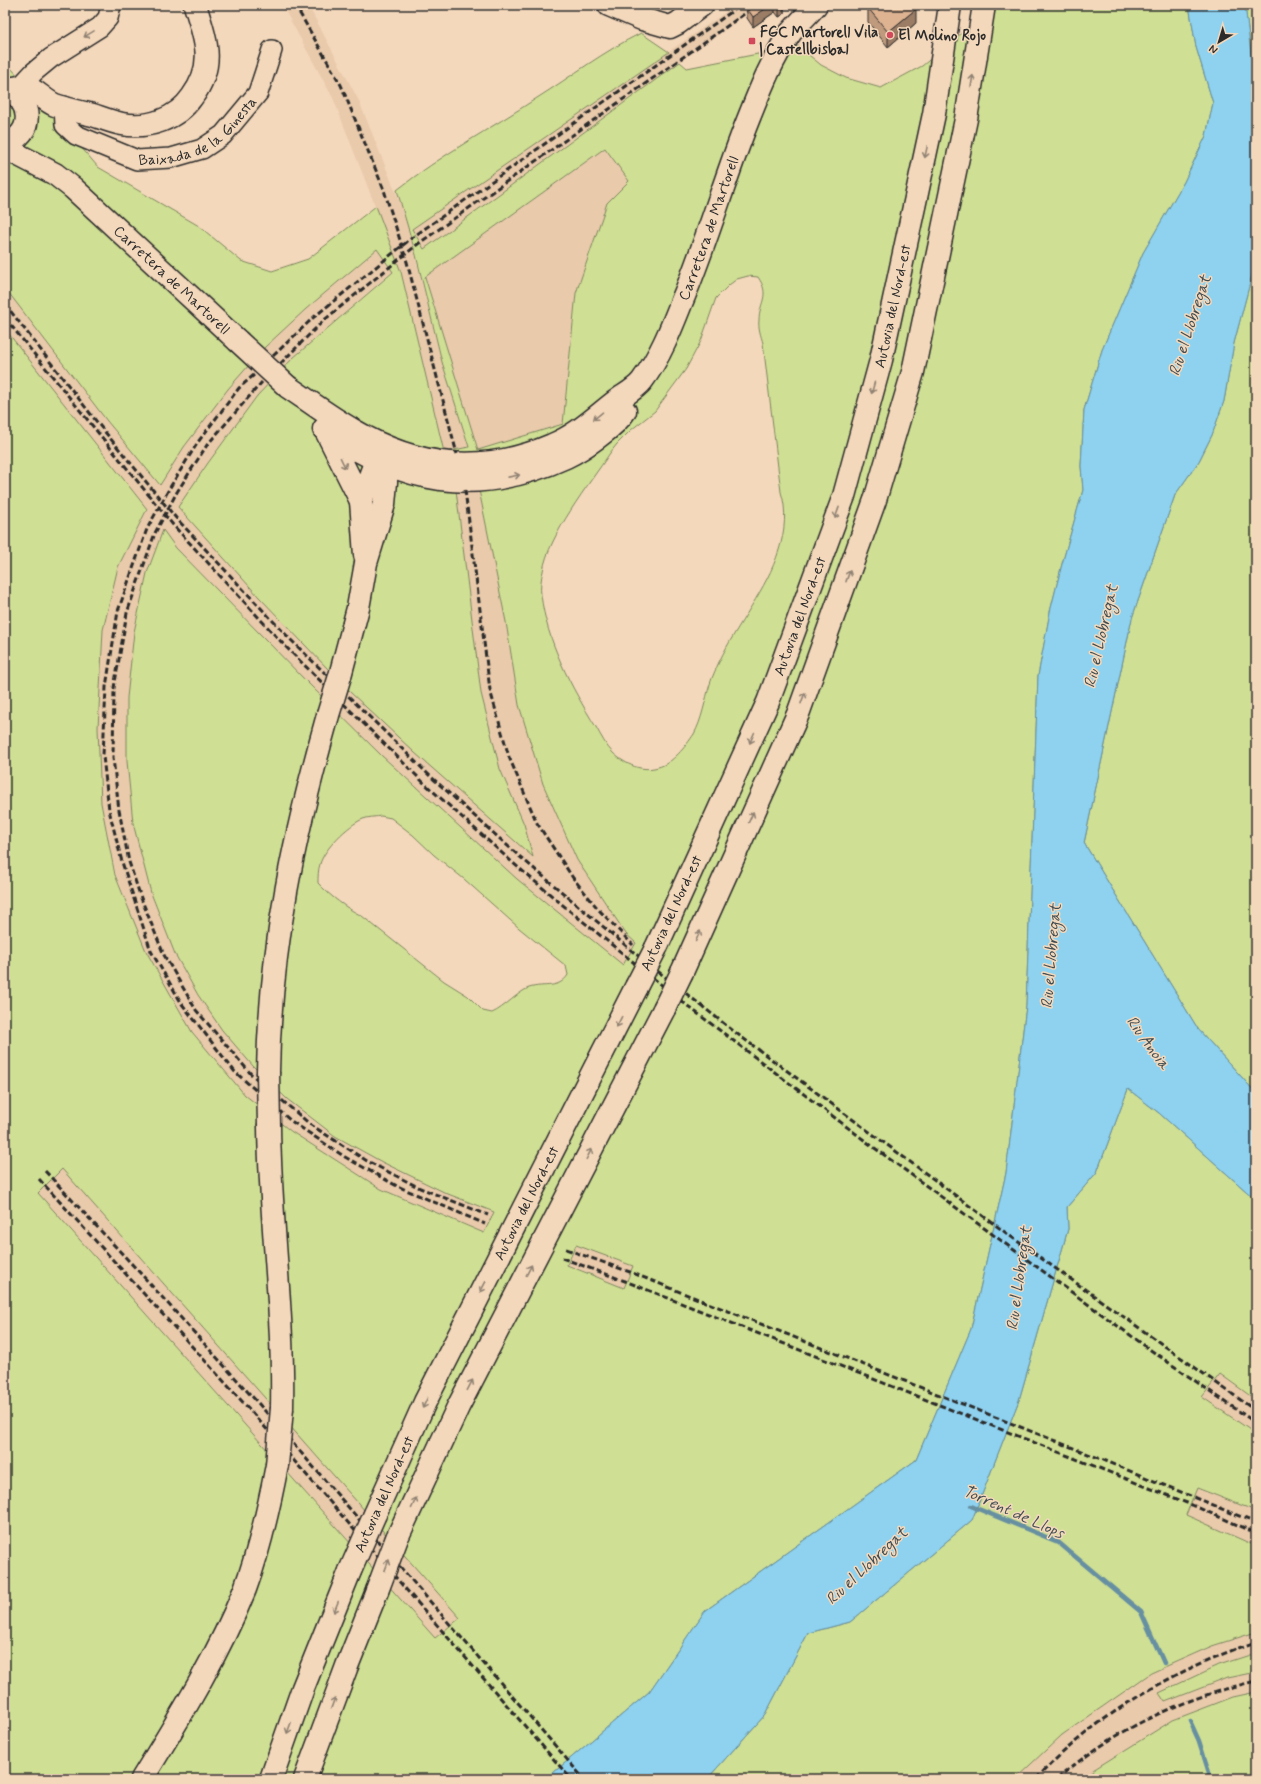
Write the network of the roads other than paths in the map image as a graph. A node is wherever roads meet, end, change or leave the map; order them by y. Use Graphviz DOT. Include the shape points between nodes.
graph roads {
  1 [pos="111,5"];
  2 [pos="195,5"];
  3 [pos="609,5"];
  4 [pos="702,5"];
  5 [pos="816,5"];
  6 [pos="950,5"];
  7 [pos="984,5"];
  8 [pos="272,50"];
  9 [pos="10,89"];
  10 [pos="59,105"];
  11 [pos="26,123"];
  12 [pos="5,143"];
  13 [pos="5,148"];
  14 [pos="55,174"];
  15 [pos="640,384"];
  16 [pos="288,387"];
  17 [pos="324,429"];
  18 [pos="351,429"];
  19 [pos="510,458"];
  20 [pos="381,462"];
  21 [pos="420,475"];
  22 [pos="361,501"];
  23 [pos="384,504"];
  24 [pos="366,563"];
  25 [pos="142,1779"];
  26 [pos="270,1779"];
  27 [pos="305,1779"];
  1 -- 9 [label="street, one-way" via="108,18 100,28 51,58"];
  2 -- 10 [label="main road" via="205,42 207,69 201,85 182,109 172,116 141,125 123,124"];
  3 -- 4 [label="main road" via="670,27"];
  5 -- 15 [label="main road, Carretera de Martorell" via="791,32 768,71 739,143 689,286 658,358"];
  6 -- 26 [label="main road, Autovia del Nord-est, one-way, bridge" via="934,114 881,360 844,496 768,702 656,948 425,1402 350,1571"];
  27 -- 7 [label="main road, Autovia del Nord-est, one-way, bridge" via="397,1538 458,1407 664,1009 798,714 875,500 913,372 966,119"];
  8 -- 10 [label="street, Baixada de la Ginesta" via="258,93 223,135 202,149 170,158 137,160 76,135 65,125"];
  9 -- 10 [label="main road" via="26,87"];
  9 -- 11 [label="main road" via="18,96 27,111"];
  10 -- 11 [label="main road"];
  11 -- 12 [label="main road" via="12,142"];
  11 -- 14 [label="main road" via="36,149"];
  13 -- 14 [label="main road"];
  14 -- 16 [label="main road, Carretera de Martorell, bridge"];
  15 -- 19 [label="main road, Carretera de Martorell, one-way" via="560,442"];
  21 -- 15 [label="main road, one-way" via="456,480 494,480 543,468 595,440 623,414"];
  16 -- 17 [label="main road"];
  16 -- 18 [label="main road"];
  17 -- 20 [label="main road" via="356,450"];
  17 -- 22 [label="main road, one-way"];
  18 -- 19 [label="main road" via="396,452 435,462 475,464"];
  18 -- 20 [label="main road"];
  19 -- 20 [label="main road" via="484,470 454,471 400,461"];
  20 -- 21 [label="main road"];
  20 -- 22 [label="main road" via="373,468"];
  20 -- 23 [label="main road" via="386,470"];
  21 -- 23 [label="main road" via="404,481"];
  22 -- 24 [label="main road"];
  23 -- 24 [label="main road"];
  24 -- 25 [label="main road, bridge" via="358,608 307,790 286,883 272,986 268,1072 269,1126 282,1362 282,1408 277,1466 262,1536 230,1623 207,1669"];
}
